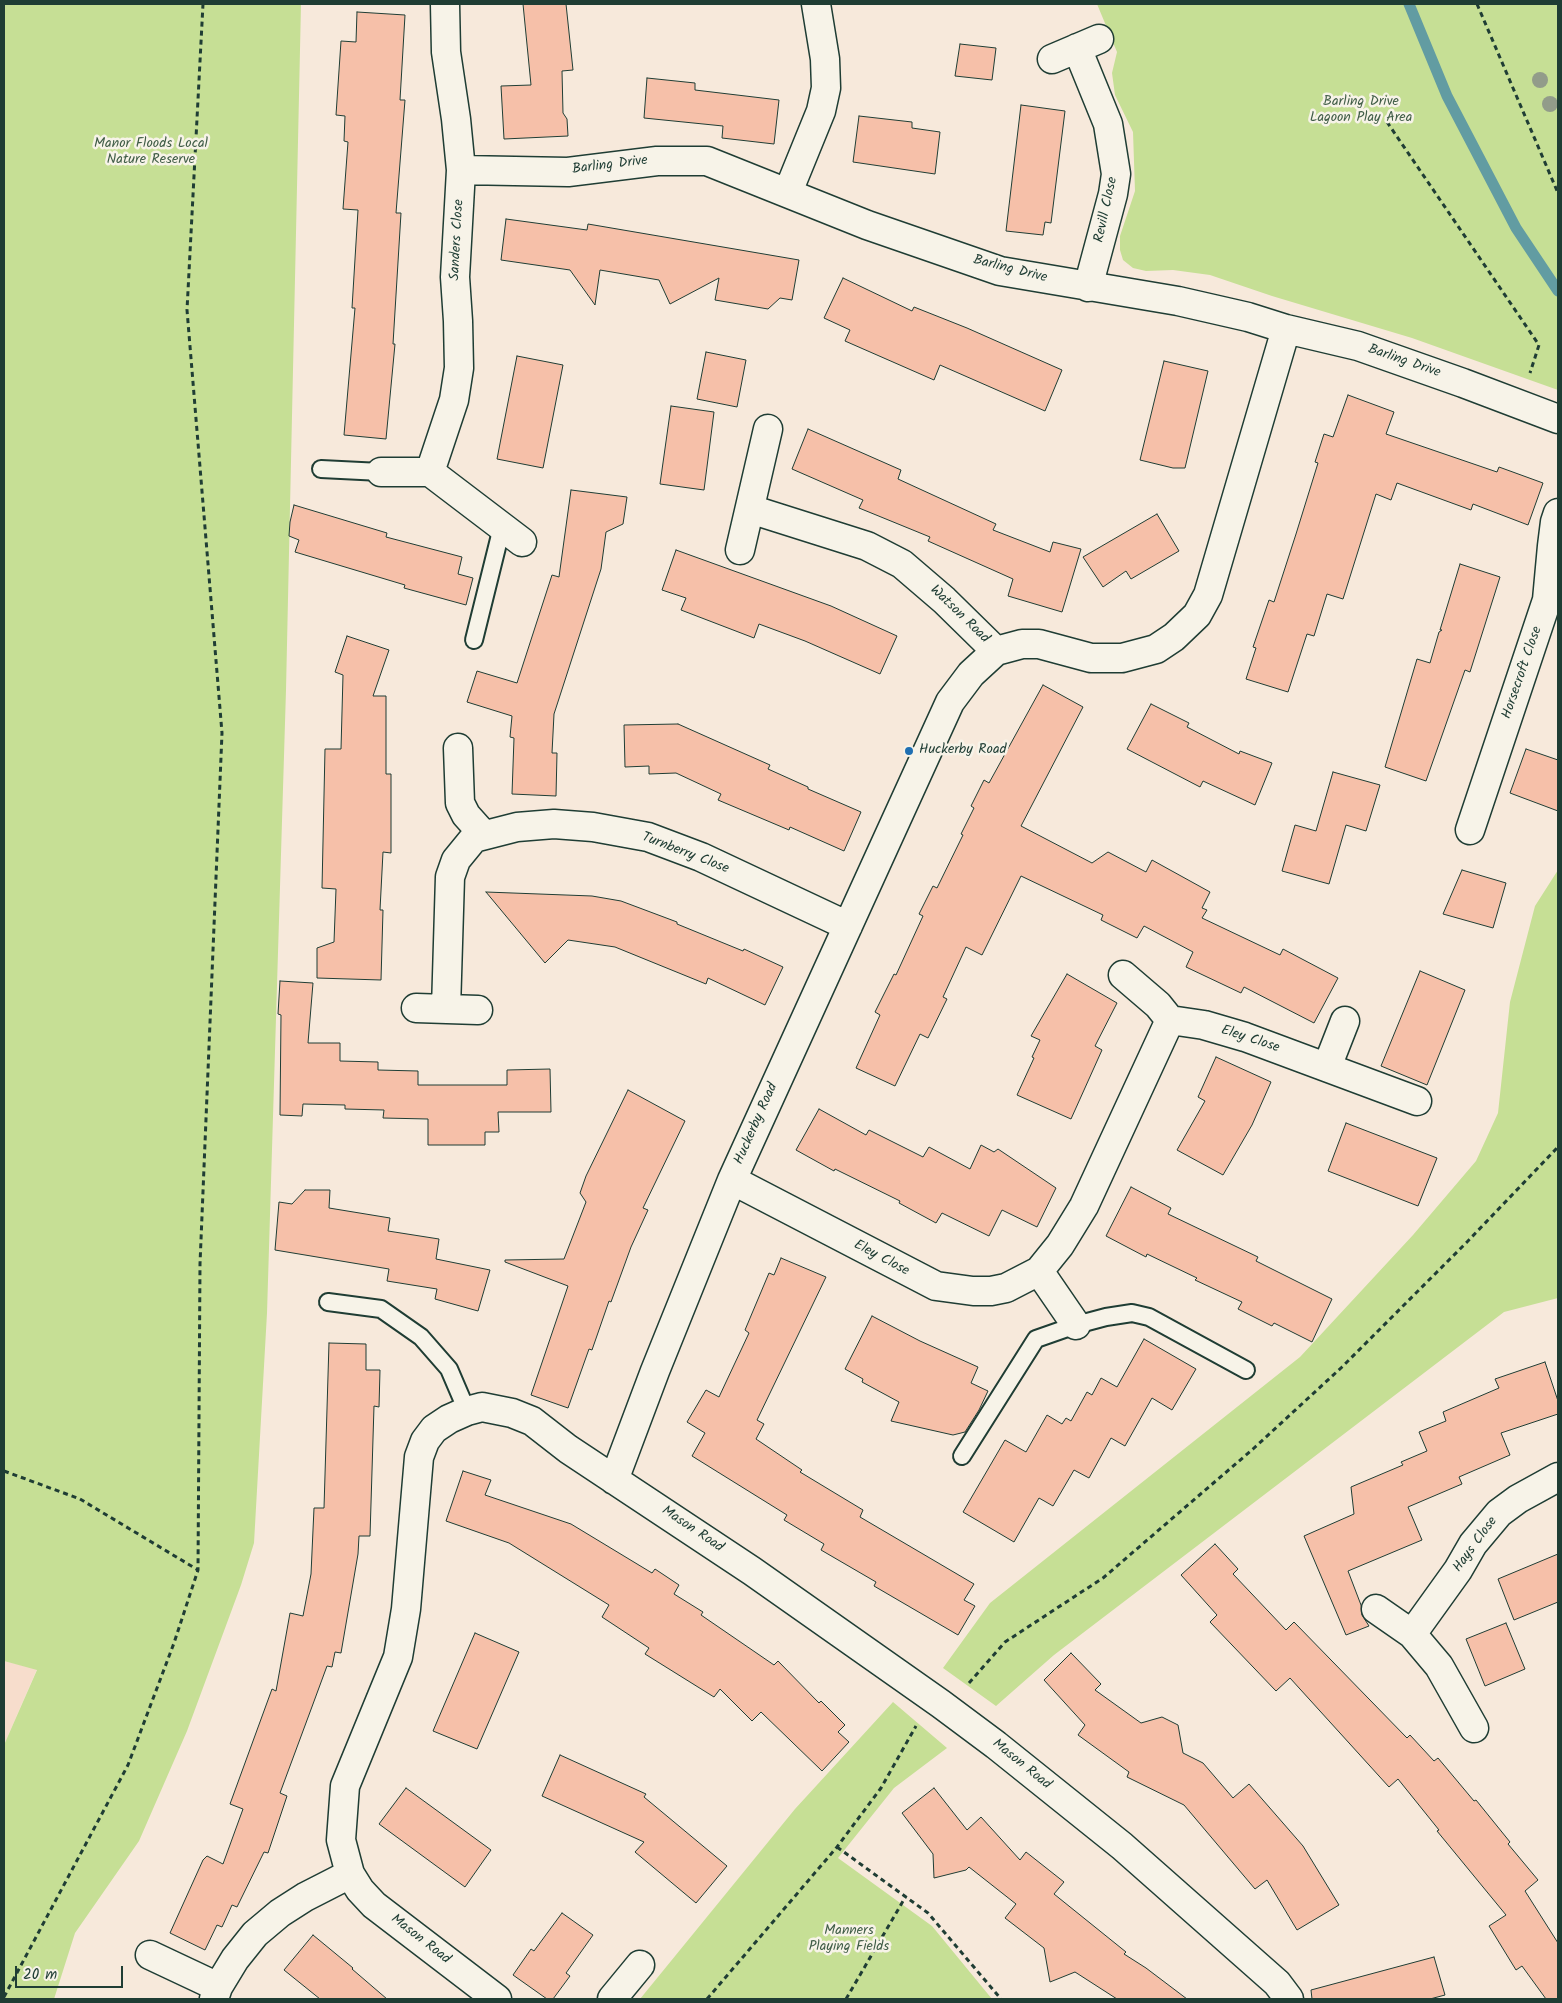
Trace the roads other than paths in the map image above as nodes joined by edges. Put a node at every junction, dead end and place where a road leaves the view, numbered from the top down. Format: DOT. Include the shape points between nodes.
graph roads {
  1 [pos="445,4"];
  2 [pos="816,4"];
  3 [pos="1052,59"];
  4 [pos="461,170"];
  5 [pos="788,192"];
  6 [pos="1088,287"];
  7 [pos="1286,329"];
  8 [pos="1558,419"];
  9 [pos="768,429"];
  10 [pos="321,469"];
  11 [pos="381,472"];
  12 [pos="430,472"];
  13 [pos="750,509"];
  14 [pos="1558,513"];
  15 [pos="512,534"];
  16 [pos="740,550"];
  17 [pos="474,640"];
  18 [pos="996,651"];
  19 [pos="458,748"];
  20 [pos="1470,830"];
  21 [pos="483,834"];
  22 [pos="848,926"];
  23 [pos="1123,975"];
  24 [pos="416,1008"];
  25 [pos="446,1009"];
  26 [pos="478,1010"];
  27 [pos="1170,1020"];
  28 [pos="1345,1021"];
  29 [pos="1327,1067"];
  30 [pos="1417,1102"];
  31 [pos="732,1180"];
  32 [pos="1039,1271"];
  33 [pos="328,1302"];
  34 [pos="1076,1325"];
  35 [pos="1246,1370"];
  36 [pos="467,1411"];
  37 [pos="962,1456"];
  38 [pos="1558,1478"];
  39 [pos="614,1480"];
  40 [pos="1376,1609"];
  41 [pos="1412,1634"];
  42 [pos="1474,1728"];
  43 [pos="350,1874"];
  44 [pos="150,1955"];
  45 [pos="640,1964"];
  46 [pos="216,1993"];
  47 [pos="497,1999"];
  48 [pos="612,1999"];
  49 [pos="1289,1999"];
  1 -- 4 [label="street, Sanders Close" via="446,52"];
  2 -- 5 [label="street" via="826,88 821,111"];
  3 -- 6 [label="street, Revill Close" via="1088,44 1108,124 1116,174"];
  4 -- 5 [label="street, Barling Drive" via="568,172 657,161 708,161"];
  4 -- 12 [label="street, Sanders Close" via="455,277 459,368 454,400"];
  5 -- 6 [label="street, Barling Drive" via="867,225 1000,271"];
  6 -- 7 [label="street, Barling Drive" via="1178,301"];
  7 -- 8 [label="street, Barling Drive" via="1358,346"];
  7 -- 18 [label="street, Watson Road" via="1208,595 1197,616 1156,649 1122,658 1091,658 1040,644 1022,644"];
  9 -- 13 [label="street"];
  10 -- 11 [label="lane"];
  11 -- 12 [label="street"];
  12 -- 15 [label="street"];
  13 -- 16 [label="street"];
  13 -- 18 [label="street, Watson Road" via="867,546 902,564"];
  14 -- 20 [label="street, Horsecroft Close" via="1548,600"];
  15 -- 17 [label="lane"];
  18 -- 22 [label="street, Huckerby Road" via="971,674 950,702"];
  19 -- 21 [label="street" via="460,803"];
  21 -- 22 [label="street, Turnberry Close" via="554,824 648,837 702,857"];
  21 -- 25 [label="street, Turnberry Close" via="474,838 456,860 450,876"];
  22 -- 31 [label="street, Huckerby Road"];
  23 -- 27 [label="street"];
  24 -- 25 [label="street"];
  25 -- 26 [label="street"];
  27 -- 29 [label="street, Eley Close" via="1204,1025 1245,1037"];
  27 -- 32 [label="street, Eley Close" via="1084,1206"];
  28 -- 29 [label="street"];
  29 -- 30 [label="street, Eley Close"];
  31 -- 32 [label="street, Eley Close" via="936,1286 991,1291 1006,1288"];
  31 -- 39 [label="street, Huckerby Road"];
  32 -- 34 [label="street"];
  33 -- 36 [label="lane" via="381,1309 421,1337 449,1369"];
  34 -- 35 [label="lane" via="1132,1313 1149,1317"];
  34 -- 37 [label="lane" via="1036,1339"];
  36 -- 39 [label="street, Mason Road" via="482,1407 495,1409 532,1421"];
  36 -- 43 [label="street, Mason Road" via="434,1429 419,1457 406,1609 398,1656 344,1786 341,1840"];
  38 -- 41 [label="street, Hays Close" via="1499,1513 1473,1544"];
  39 -- 49 [label="street, Mason Road" via="760,1577 996,1745 1122,1846 1277,1983"];
  40 -- 41 [label="street"];
  41 -- 42 [label="street" via="1439,1666"];
  43 -- 46 [label="street" via="305,1897 255,1934 235,1959"];
  43 -- 47 [label="street, Mason Road" via="374,1905"];
  44 -- 46 [label="street"];
  45 -- 48 [label="street"];
}
